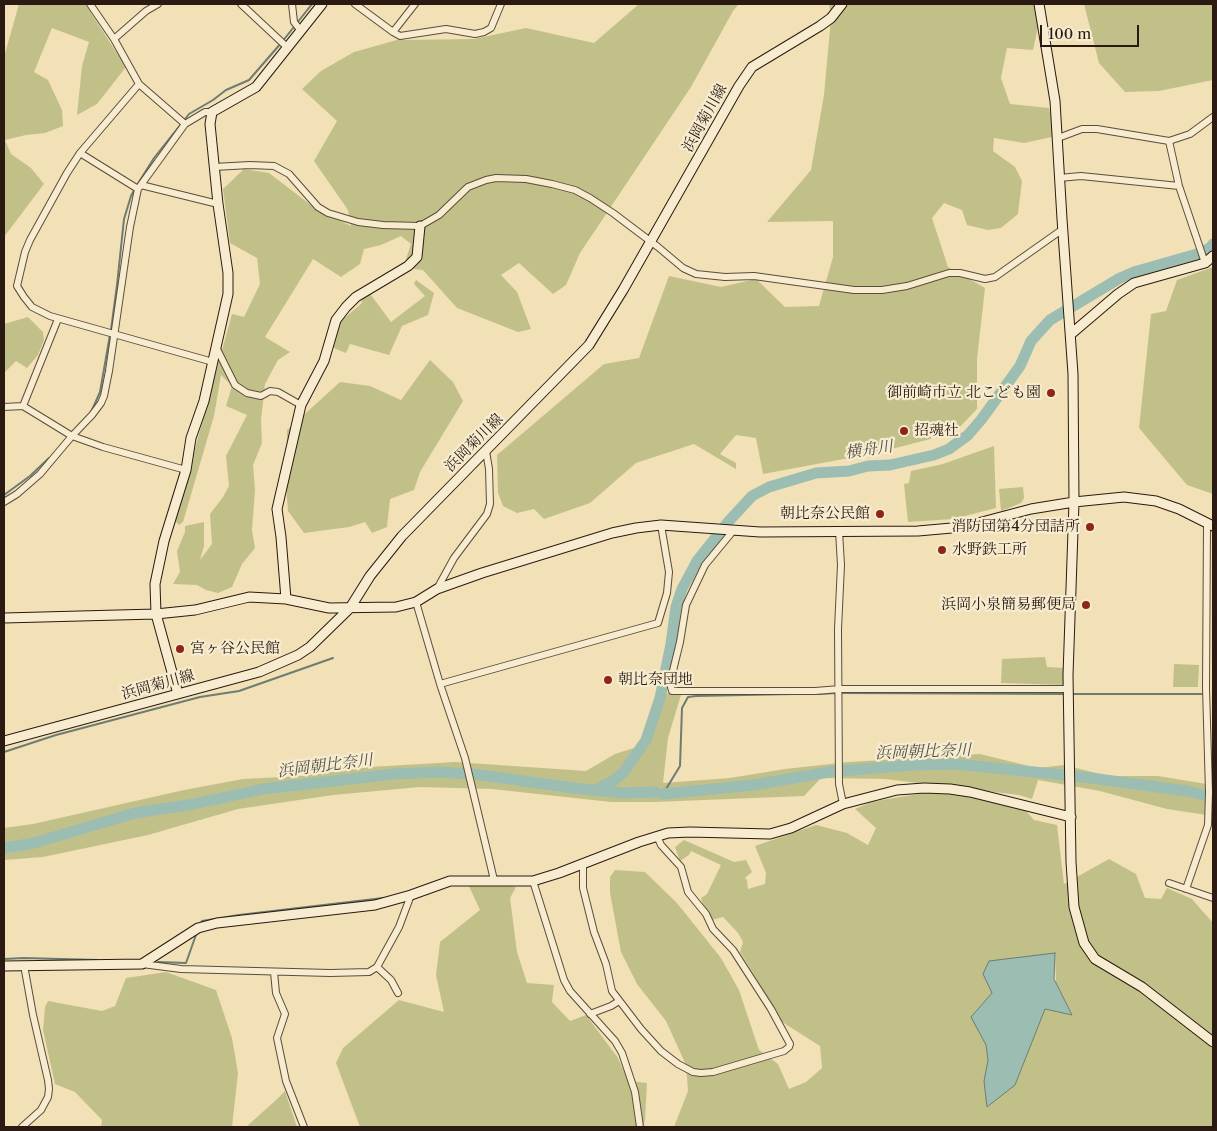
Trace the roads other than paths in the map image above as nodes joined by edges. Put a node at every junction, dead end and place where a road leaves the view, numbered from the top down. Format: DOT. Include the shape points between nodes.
graph roads {
  1 [pos="90,4"];
  2 [pos="158,4"];
  3 [pos="241,4"];
  4 [pos="292,4"];
  5 [pos="322,4"];
  6 [pos="355,4"];
  7 [pos="415,4"];
  8 [pos="501,4"];
  9 [pos="842,4"];
  10 [pos="1039,4"];
  11 [pos="298,27"];
  12 [pos="393,32"];
  13 [pos="114,39"];
  14 [pos="287,47"];
  15 [pos="139,84"];
  16 [pos="212,112"];
  17 [pos="1213,117"];
  18 [pos="183,122"];
  19 [pos="1058,138"];
  20 [pos="1169,141"];
  21 [pos="80,154"];
  22 [pos="214,167"];
  23 [pos="1059,178"];
  24 [pos="1179,186"];
  25 [pos="137,188"];
  26 [pos="218,204"];
  27 [pos="420,226"];
  28 [pos="1062,229"];
  29 [pos="650,242"];
  30 [pos="1213,256"];
  31 [pos="1205,263"];
  32 [pos="58,319"];
  33 [pos="114,334"];
  34 [pos="1071,334"];
  35 [pos="217,349"];
  36 [pos="213,362"];
  37 [pos="301,405"];
  38 [pos="23,406"];
  39 [pos="4,407"];
  40 [pos="72,436"];
  41 [pos="486,451"];
  42 [pos="186,470"];
  43 [pos="4,502"];
  44 [pos="1074,502"];
  45 [pos="661,525"];
  46 [pos="1210,525"];
  47 [pos="733,531"];
  48 [pos="839,531"];
  49 [pos="436,589"];
  50 [pos="286,599"];
  51 [pos="416,602"];
  52 [pos="350,608"];
  53 [pos="156,614"];
  54 [pos="4,618"];
  55 [pos="440,684"];
  56 [pos="1206,688"];
  57 [pos="1213,688"];
  58 [pos="840,692"];
  59 [pos="1069,693"];
  60 [pos="178,694"];
  61 [pos="4,741"];
  62 [pos="844,804"];
  63 [pos="1071,818"];
  64 [pos="657,836"];
  65 [pos="583,864"];
  66 [pos="494,880"];
  67 [pos="533,881"];
  68 [pos="1168,883"];
  69 [pos="1186,889"];
  70 [pos="411,895"];
  71 [pos="1213,898"];
  72 [pos="142,964"];
  73 [pos="24,965"];
  74 [pos="4,966"];
  75 [pos="377,967"];
  76 [pos="274,972"];
  77 [pos="398,993"];
  78 [pos="619,1001"];
  79 [pos="590,1014"];
  80 [pos="1213,1042"];
  81 [pos="22,1127"];
  82 [pos="304,1127"];
  83 [pos="640,1127"];
  1 -- 13 [label="street"];
  2 -- 13 [label="street" via="146,10"];
  3 -- 14 [label="street"];
  4 -- 11 [label="street"];
  5 -- 11 [label="street"];
  6 -- 12 [label="street"];
  7 -- 12 [label="street"];
  8 -- 12 [label="street" via="491,28 484,32 475,34 446,29 400,36"];
  9 -- 29 [label="street, 浜岡菊川線" via="820,26 752,67"];
  10 -- 19 [label="street"];
  11 -- 14 [label="street"];
  13 -- 15 [label="street"];
  14 -- 16 [label="street" via="256,87"];
  15 -- 18 [label="street"];
  15 -- 21 [label="street"];
  16 -- 18 [label="street"];
  16 -- 22 [label="street"];
  17 -- 20 [label="street" via="1190,134"];
  18 -- 25 [label="street"];
  19 -- 20 [label="street" via="1082,129 1097,129"];
  19 -- 23 [label="street"];
  20 -- 24 [label="street"];
  21 -- 25 [label="street"];
  21 -- 32 [label="street" via="30,240 17,286 32,307"];
  22 -- 26 [label="street"];
  22 -- 27 [label="street" via="274,166 289,174 318,207 328,213 358,222"];
  23 -- 24 [label="street" via="1081,176"];
  23 -- 28 [label="street"];
  24 -- 31 [label="street"];
  25 -- 26 [label="street"];
  25 -- 33 [label="street"];
  26 -- 35 [label="street" via="228,294"];
  27 -- 29 [label="street" via="439,215 468,187 496,178 526,179 575,190 613,213"];
  27 -- 37 [label="street" via="417,256 408,266 356,297 336,320 324,361"];
  28 -- 29 [label="street" via="995,277 985,279 949,273 882,290 854,290 754,276 696,274"];
  28 -- 34 [label="street"];
  29 -- 41 [label="street, 浜岡菊川線" via="589,345"];
  30 -- 31 [label="street"];
  31 -- 34 [label="street" via="1134,283"];
  32 -- 33 [label="street"];
  32 -- 38 [label="street"];
  33 -- 36 [label="street"];
  33 -- 40 [label="street" via="104,396"];
  34 -- 44 [label="street"];
  35 -- 36 [label="street"];
  35 -- 37 [label="street" via="235,385 247,393 261,396 270,391 278,392"];
  36 -- 42 [label="street"];
  37 -- 50 [label="street" via="277,509"];
  38 -- 39 [label="street"];
  38 -- 40 [label="street"];
  40 -- 42 [label="street"];
  40 -- 43 [label="street" via="40,474"];
  41 -- 49 [label="street" via="490,504 487,514 454,558"];
  41 -- 52 [label="street, 浜岡菊川線" via="402,536 370,576"];
  42 -- 53 [label="street" via="158,566"];
  44 -- 46 [label="street" via="1124,498 1156,501"];
  44 -- 48 [label="street" via="1031,509 963,527 918,531"];
  44 -- 59 [label="street"];
  45 -- 47 [label="street"];
  45 -- 49 [label="street" via="612,533"];
  45 -- 55 [label="street" via="669,572 658,623"];
  46 -- 56 [label="street"];
  47 -- 48 [label="street"];
  47 -- 58 [label="street" via="705,565 686,605 670,683 672,691"];
  48 -- 58 [label="street"];
  49 -- 51 [label="street"];
  50 -- 52 [label="street" via="329,608"];
  50 -- 53 [label="street" via="249,597 195,610"];
  51 -- 52 [label="street" via="396,607"];
  51 -- 55 [label="street"];
  52 -- 60 [label="street, 浜岡菊川線" via="298,655 259,672"];
  53 -- 54 [label="street"];
  53 -- 60 [label="street"];
  55 -- 66 [label="street" via="465,758"];
  56 -- 57 [label="street"];
  56 -- 69 [label="street" via="1208,825"];
  58 -- 59 [label="street"];
  58 -- 62 [label="street" via="839,784"];
  59 -- 63 [label="street"];
  60 -- 61 [label="street, 浜岡菊川線"];
  62 -- 63 [label="street" via="897,790 950,789"];
  62 -- 64 [label="street" via="770,834 690,832"];
  63 -- 80 [label="street" via="1074,907 1089,952 1095,959 1142,987"];
  64 -- 65 [label="street"];
  64 -- 78 [label="street" via="681,867 688,892 706,914 713,929 733,950 790,1044 784,1051 713,1072 693,1072 661,1051"];
  65 -- 67 [label="street"];
  65 -- 78 [label="street" via="583,888 594,932 612,990"];
  66 -- 67 [label="street"];
  66 -- 70 [label="street" via="450,881"];
  67 -- 79 [label="street" via="564,980 570,992"];
  68 -- 69 [label="street"];
  69 -- 71 [label="street"];
  70 -- 72 [label="street" via="375,905 205,926"];
  70 -- 75 [label="street" via="399,927"];
  72 -- 73 [label="street"];
  72 -- 76 [label="street" via="181,969"];
  73 -- 74 [label="street"];
  73 -- 81 [label="street" via="49,1089 41,1110"];
  75 -- 76 [label="street" via="369,972"];
  75 -- 77 [label="street" via="391,980"];
  76 -- 82 [label="street" via="276,993 285,1014 277,1038 286,1081"];
  78 -- 79 [label="street"];
  79 -- 83 [label="street" via="622,1053 635,1092"];
}
